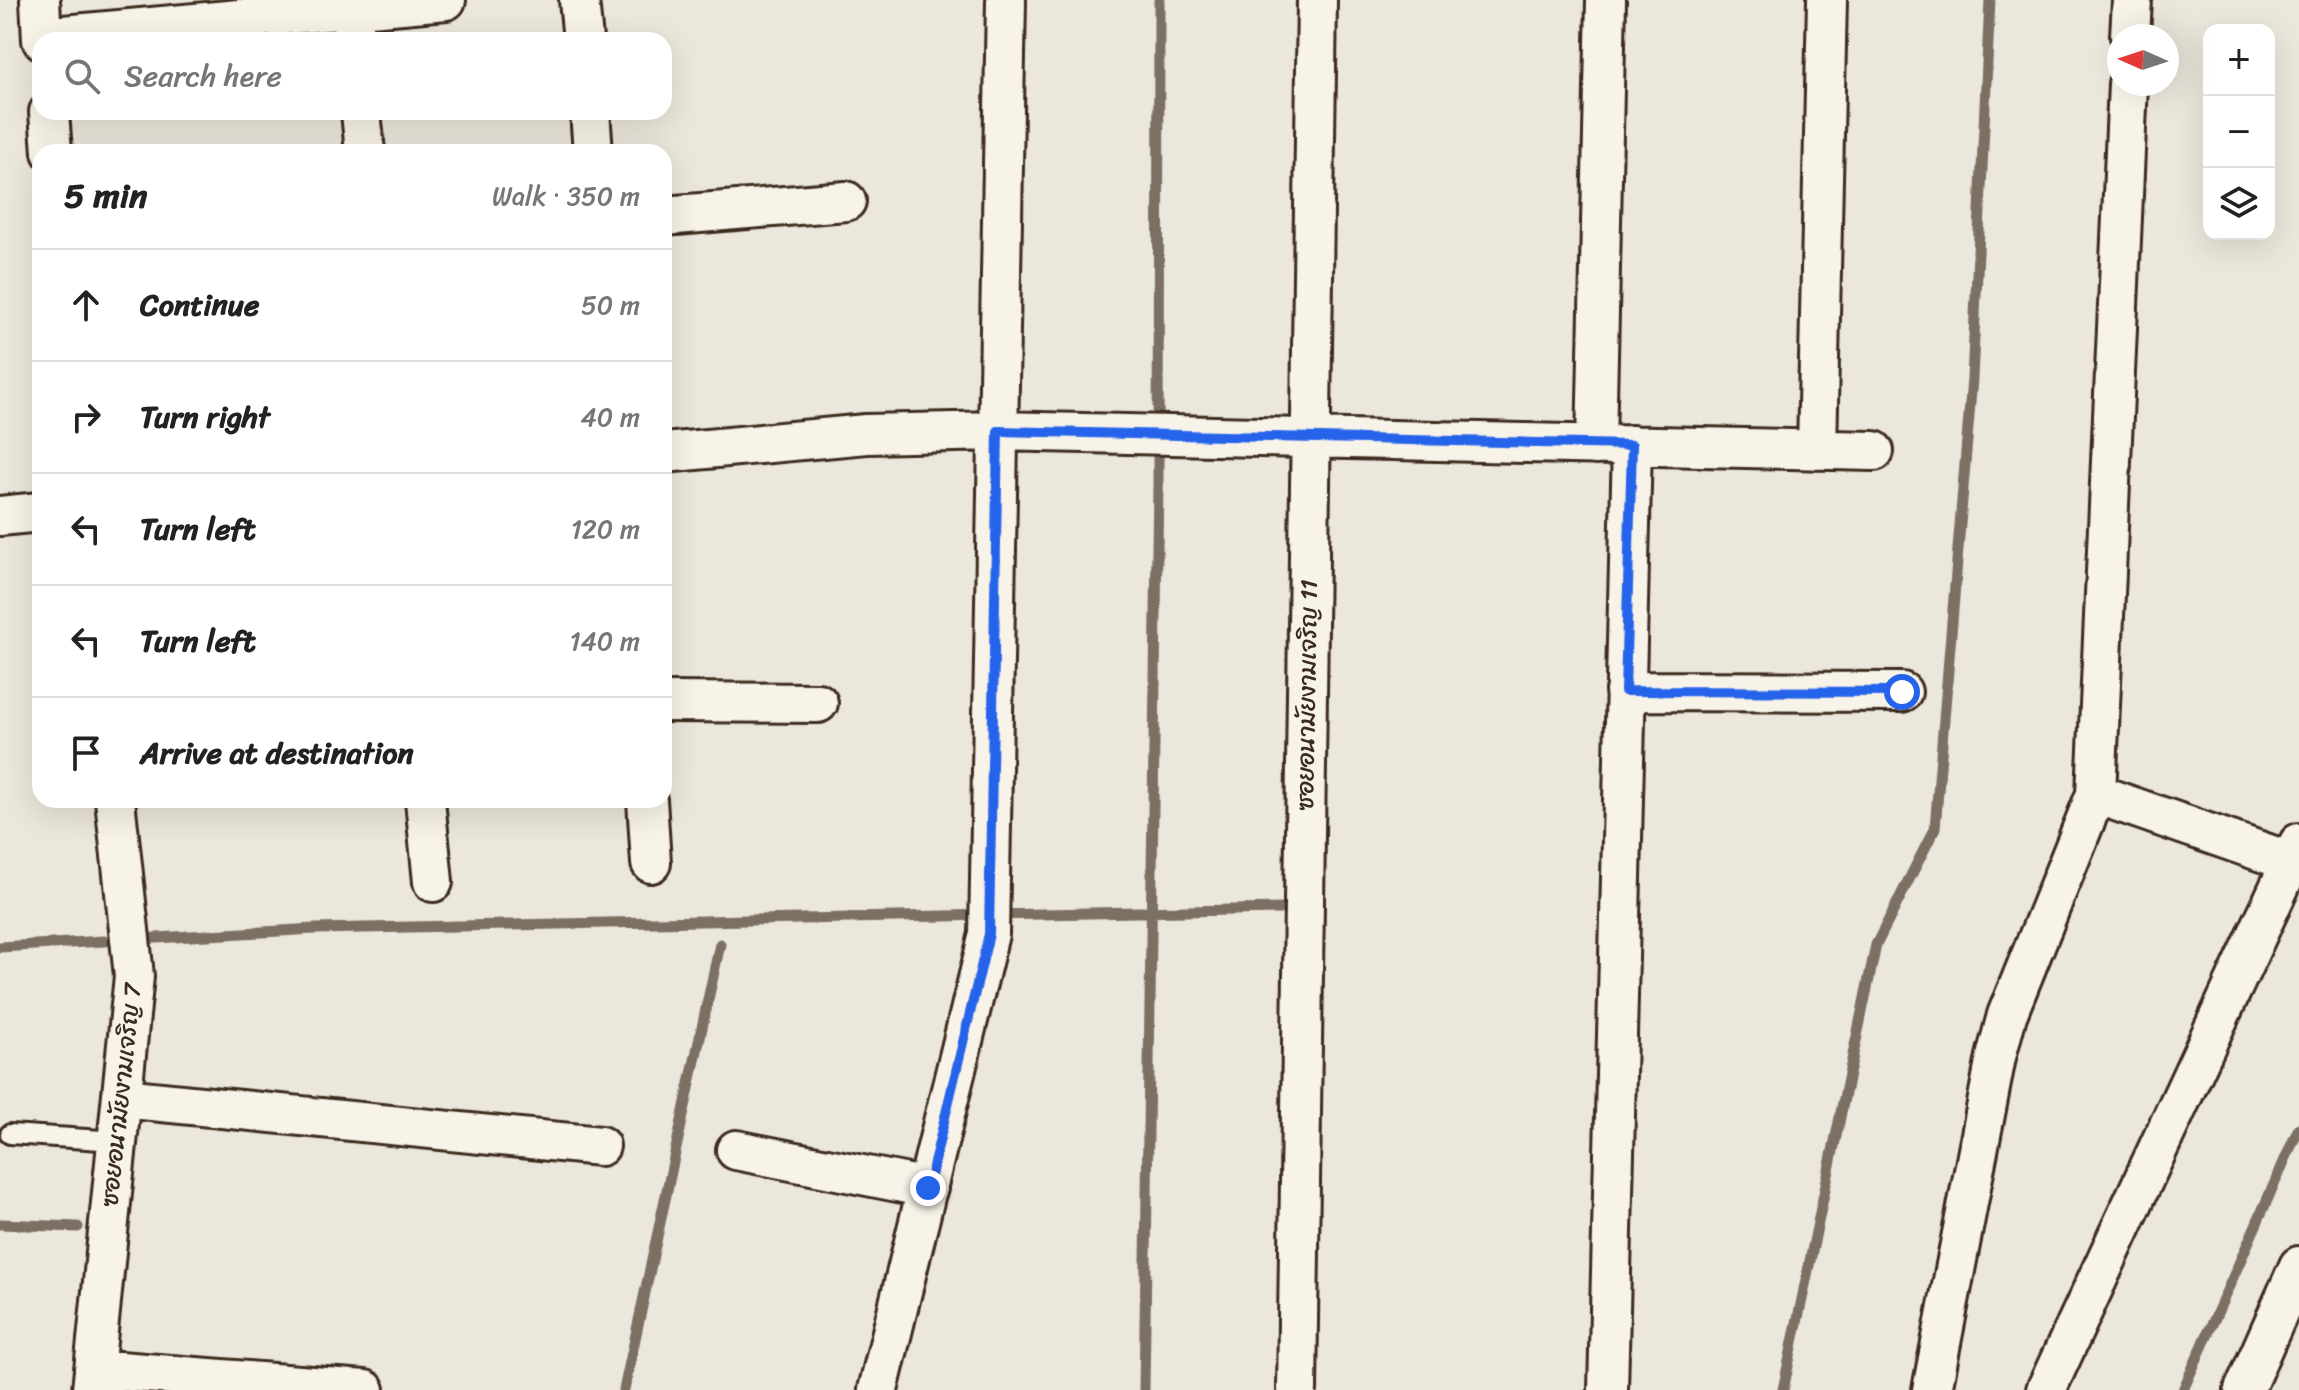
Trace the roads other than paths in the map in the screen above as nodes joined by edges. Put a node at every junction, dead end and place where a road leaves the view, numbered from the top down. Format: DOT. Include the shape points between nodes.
graph roads {
  1 [pos="446,0"];
  2 [pos="579,0"];
  3 [pos="1006,0"];
  4 [pos="1317,0"];
  5 [pos="1606,0"];
  6 [pos="1827,0"];
  7 [pos="2132,0"];
  8 [pos="352,16"];
  9 [pos="2131,24"];
  10 [pos="42,26"];
  11 [pos="582,32"];
  12 [pos="2127,96"];
  13 [pos="50,120"];
  14 [pos="362,120"];
  15 [pos="591,120"];
  16 [pos="51,144"];
  17 [pos="364,144"];
  18 [pos="592,144"];
  19 [pos="846,201"];
  20 [pos="672,215"];
  21 [pos="998,431"];
  22 [pos="1311,438"];
  23 [pos="1614,445"];
  24 [pos="1817,450"];
  25 [pos="1874,451"];
  26 [pos="672,452"];
  27 [pos="32,513"];
  28 [pos="0,516"];
  29 [pos="1625,691"];
  30 [pos="1902,692"];
  31 [pos="672,702"];
  32 [pos="818,703"];
  33 [pos="2096,794"];
  34 [pos="116,808"];
  35 [pos="426,808"];
  36 [pos="648,808"];
  37 [pos="2296,857"];
  38 [pos="651,863"];
  39 [pos="433,882"];
  40 [pos="122,1098"];
  41 [pos="10,1134"];
  42 [pos="117,1141"];
  43 [pos="600,1146"];
  44 [pos="736,1150"];
  45 [pos="928,1188"];
  46 [pos="2299,1266"];
  47 [pos="93,1379"];
  48 [pos="365,1390"];
  49 [pos="878,1390"];
  50 [pos="1297,1390"];
  51 [pos="1608,1390"];
  52 [pos="1932,1390"];
  53 [pos="2046,1390"];
  54 [pos="2244,1390"];
  1 -- 8 [label="street"];
  2 -- 11 [label="street"];
  3 -- 21 [label="street"];
  4 -- 22 [label="street, ซอยอนามัยงามเจริญ 11"];
  5 -- 23 [label="street"];
  6 -- 24 [label="street"];
  7 -- 9 [label="street"];
  8 -- 10 [label="street"];
  12 -- 33 [label="street"];
  13 -- 16 [label="street"];
  14 -- 17 [label="street"];
  15 -- 18 [label="street"];
  19 -- 20 [label="street"];
  21 -- 22 [label="street"];
  21 -- 26 [label="street" via="866,434"];
  21 -- 45 [label="street" via="989,934"];
  22 -- 23 [label="street"];
  22 -- 50 [label="street, ซอยอนามัยงามเจริญ 11"];
  23 -- 24 [label="street"];
  23 -- 29 [label="street"];
  24 -- 25 [label="street"];
  27 -- 28 [label="street"];
  29 -- 30 [label="street"];
  29 -- 51 [label="street"];
  31 -- 32 [label="street"];
  33 -- 37 [label="street"];
  33 -- 52 [label="street" via="2007,1015"];
  34 -- 40 [label="street, ซอยอนามัยงามเจริญ 7" via="134,976"];
  35 -- 39 [label="street"];
  36 -- 38 [label="street"];
  37 -- 53 [label="street"];
  40 -- 42 [label="street, ซอยอนามัยงามเจริญ 7"];
  40 -- 43 [label="street"];
  41 -- 42 [label="lane"];
  42 -- 47 [label="street, ซอยอนามัยงามเจริญ 7"];
  44 -- 45 [label="street"];
  45 -- 49 [label="street"];
  46 -- 54 [label="street"];
  47 -- 48 [label="street"];
}
